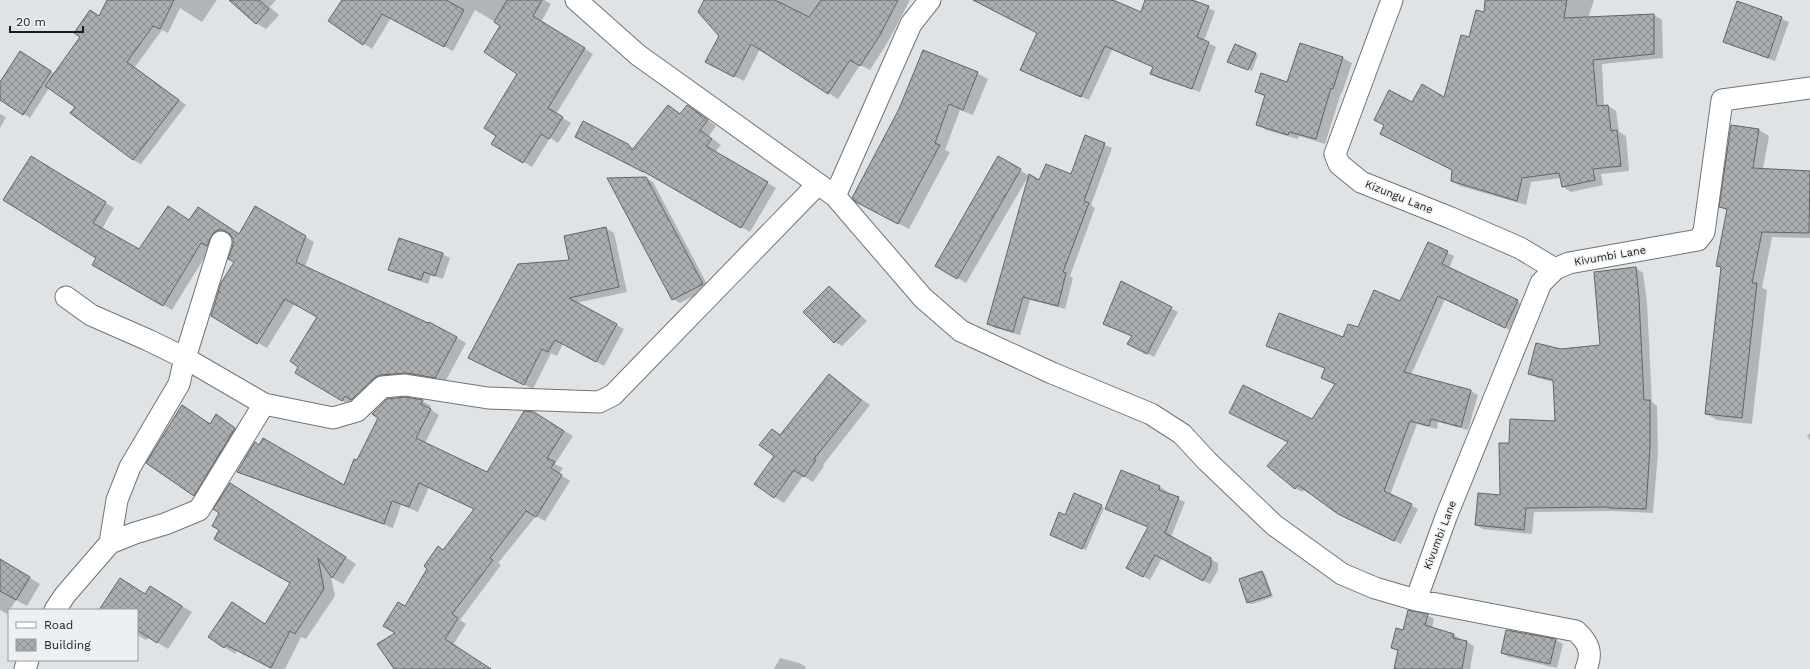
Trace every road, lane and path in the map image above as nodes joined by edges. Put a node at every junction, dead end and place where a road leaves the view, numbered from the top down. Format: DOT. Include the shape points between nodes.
graph roads {
  1 [pos="576,0"];
  2 [pos="930,0"];
  3 [pos="1392,0"];
  4 [pos="1810,88"];
  5 [pos="818,184"];
  6 [pos="835,196"];
  7 [pos="221,242"];
  8 [pos="1555,269"];
  9 [pos="66,297"];
  10 [pos="185,358"];
  11 [pos="264,404"];
  12 [pos="110,543"];
  13 [pos="1416,600"];
  14 [pos="55,609"];
  15 [pos="1586,669"];
  1 -- 5 [label="street" via="638,55"];
  2 -- 6 [label="street" via="911,24"];
  3 -- 8 [label="street, Kizungu Lane" via="1335,154 1339,164 1361,182 1520,248"];
  4 -- 8 [label="street, Kivumbi Lane" via="1722,100 1704,232 1698,240 1569,263"];
  5 -- 6 [label="street"];
  5 -- 11 [label="street" via="613,395 599,402 488,398 405,384 382,387 357,411 333,418"];
  6 -- 13 [label="street" via="923,298 961,330 1052,373 1151,414 1182,434 1274,525 1314,555 1342,574"];
  7 -- 10 [label="street"];
  8 -- 13 [label="street, Kivumbi Lane" via="1541,283 1446,517"];
  9 -- 10 [label="street" via="91,315"];
  10 -- 11 [label="street"];
  10 -- 12 [label="street" via="179,384 130,467 117,500"];
  11 -- 12 [label="street" via="199,510"];
  12 -- 14 [label="street"];
  13 -- 15 [label="street" via="1576,631 1587,641 1590,660"];
}
